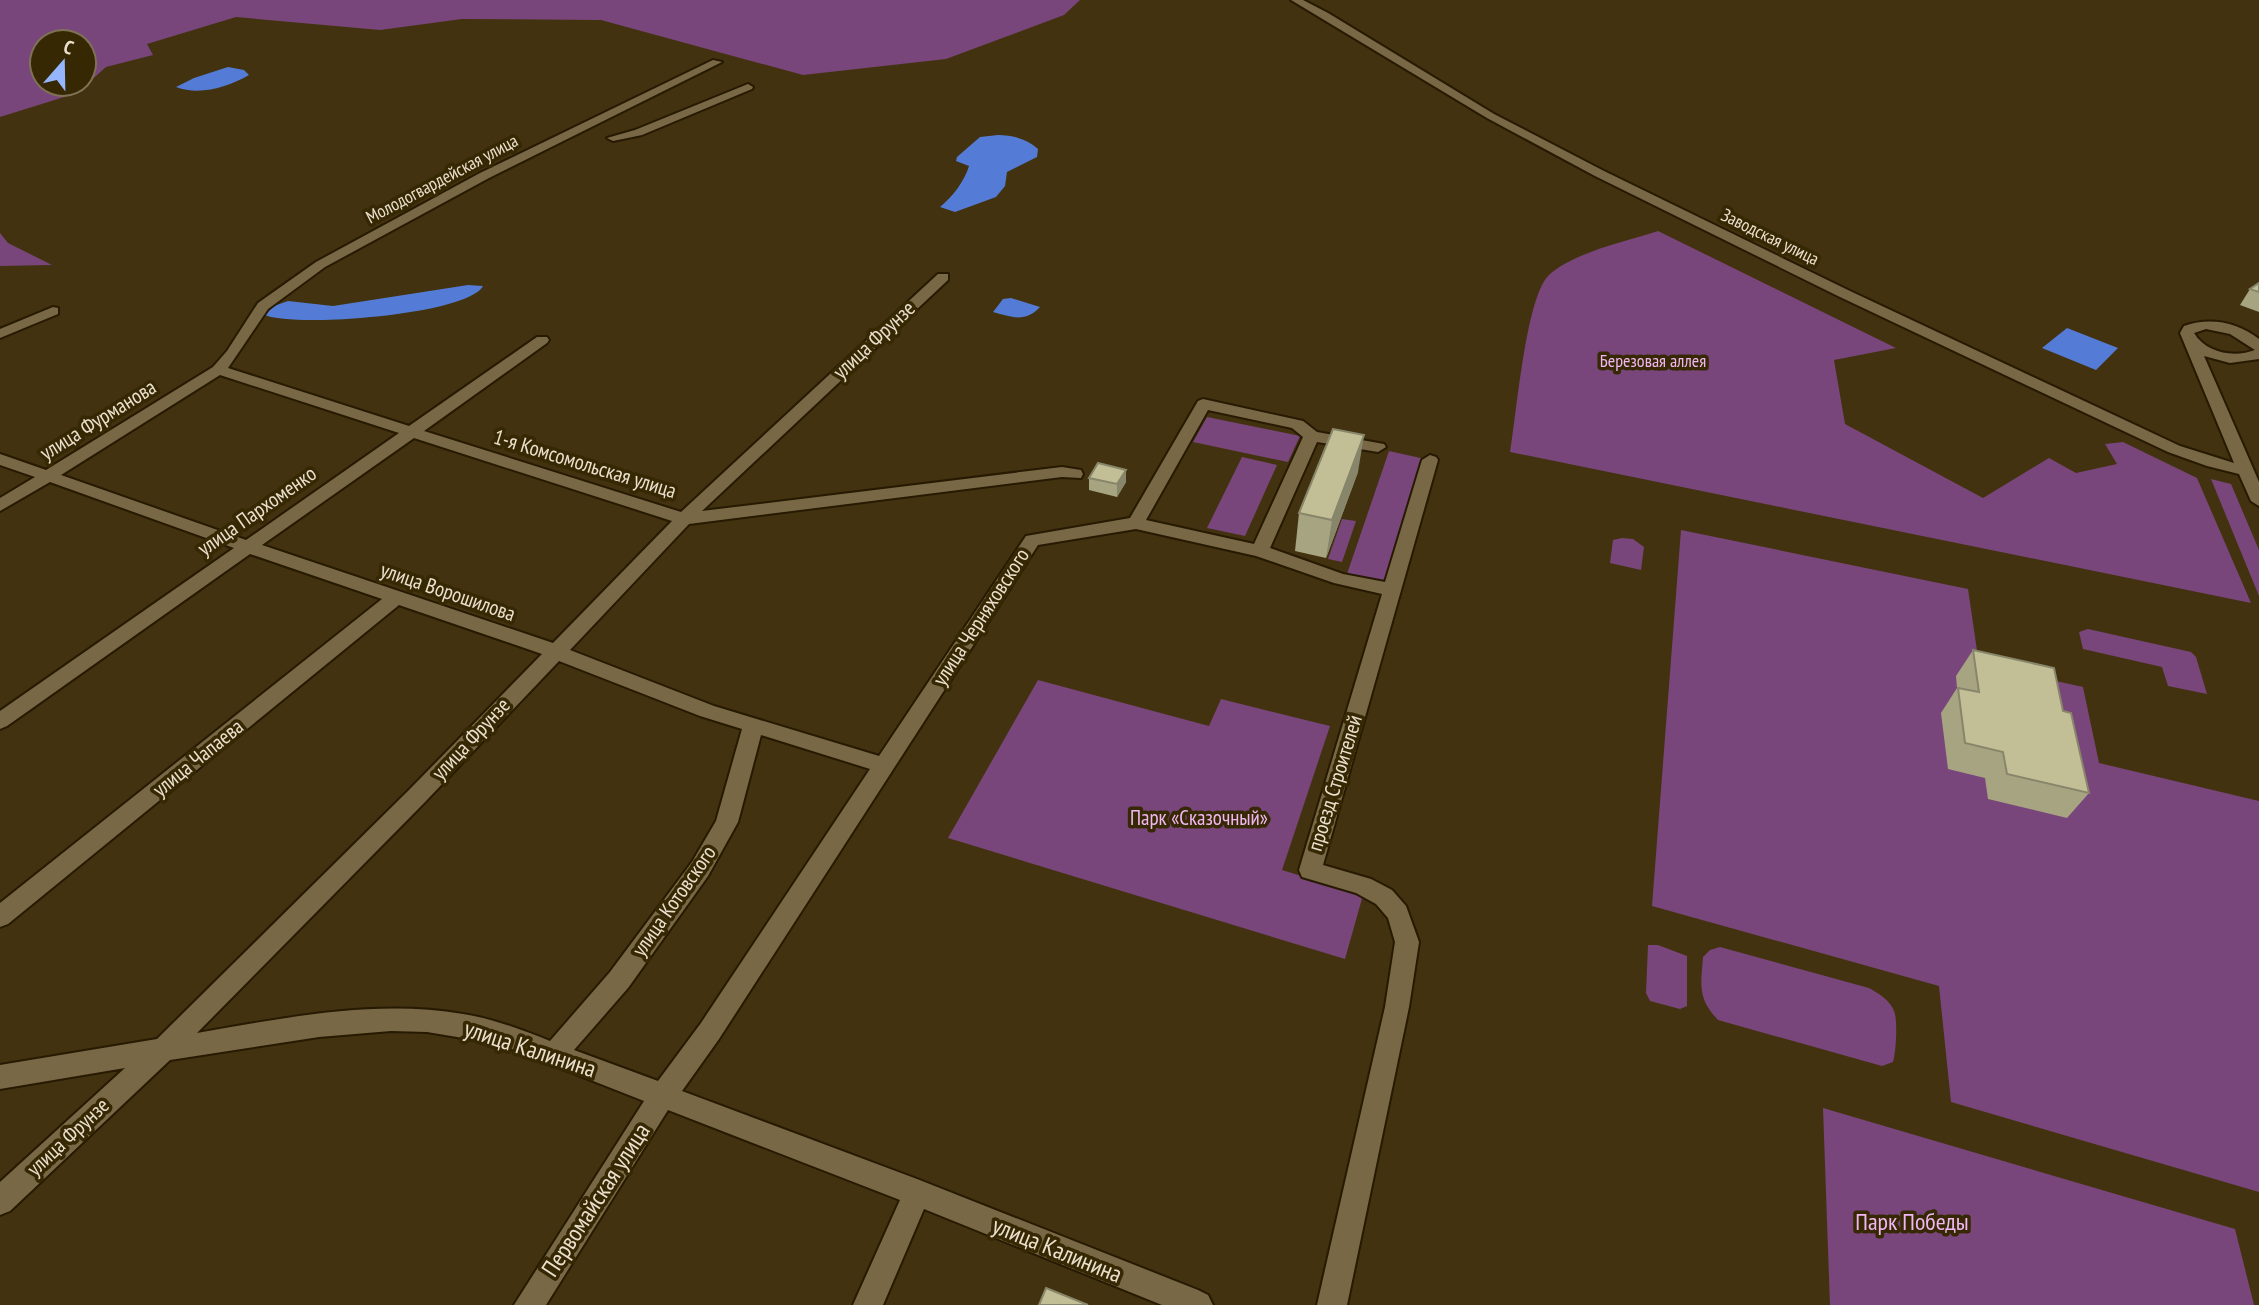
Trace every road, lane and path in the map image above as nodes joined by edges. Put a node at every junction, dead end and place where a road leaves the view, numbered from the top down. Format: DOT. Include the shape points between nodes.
graph roads {
  1 [pos="1296,0"];
  2 [pos="717,62"];
  3 [pos="748,87"];
  4 [pos="613,138"];
  5 [pos="943,277"];
  6 [pos="53,311"];
  7 [pos="0,334"];
  8 [pos="2188,337"];
  9 [pos="542,340"];
  10 [pos="2256,340"];
  11 [pos="2259,354"];
  12 [pos="2229,358"];
  13 [pos="2259,364"];
  14 [pos="2201,368"];
  15 [pos="218,370"];
  16 [pos="409,432"];
  17 [pos="1312,436"];
  18 [pos="1378,447"];
  19 [pos="0,459"];
  20 [pos="1430,460"];
  21 [pos="2245,470"];
  22 [pos="1075,474"];
  23 [pos="47,476"];
  24 [pos="2259,502"];
  25 [pos="0,506"];
  26 [pos="684,519"];
  27 [pos="1136,523"];
  28 [pos="246,547"];
  29 [pos="1260,551"];
  30 [pos="1392,590"];
  31 [pos="396,598"];
  32 [pos="554,651"];
  33 [pos="0,721"];
  34 [pos="753,726"];
  35 [pos="882,765"];
  36 [pos="0,917"];
  37 [pos="163,1050"];
  38 [pos="555,1054"];
  39 [pos="0,1077"];
  40 [pos="663,1096"];
  41 [pos="917,1193"];
  42 [pos="0,1201"];
  43 [pos="529,1305"];
  44 [pos="868,1305"];
  45 [pos="1198,1305"];
  46 [pos="1332,1305"];
  1 -- 21 [label="street, Заводская улица" via="1519,132 1712,228 2174,449"];
  2 -- 15 [label="street, Молодогвардейская улица" via="522,155 309,273 269,299"];
  3 -- 4 [label="street" via="638,133"];
  5 -- 26 [label="street, улица Фрунзе"];
  6 -- 7 [label="street"];
  8 -- 10 [label="street" via="2189,329 2200,325 2229,329"];
  8 -- 12 [label="street" via="2202,349"];
  8 -- 14 [label="street"];
  9 -- 16 [label="street, улица Пархоменко"];
  11 -- 12 [label="street"];
  12 -- 13 [label="street"];
  12 -- 14 [label="street" via="2205,360"];
  14 -- 21 [label="street"];
  15 -- 16 [label="street, 1-я Комсомольская улица"];
  15 -- 23 [label="street, улица Фурманова"];
  16 -- 26 [label="street, 1-я Комсомольская улица"];
  16 -- 28 [label="street, улица Пархоменко"];
  17 -- 18 [label="street"];
  17 -- 27 [label="street" via="1297,424 1203,404"];
  17 -- 29 [label="street"];
  19 -- 23 [label="street, улица Ворошилова"];
  20 -- 30 [label="street"];
  21 -- 24 [label="street"];
  22 -- 26 [label="street, 1-я Комсомольская улица" via="1049,473"];
  23 -- 25 [label="street, улица Фурманова"];
  23 -- 28 [label="street, улица Ворошилова"];
  26 -- 32 [label="street, улица Фрунзе"];
  27 -- 29 [label="street"];
  27 -- 35 [label="street, улица Черняховского" via="1032,540"];
  28 -- 31 [label="street, улица Ворошилова"];
  28 -- 33 [label="street, улица Пархоменко"];
  29 -- 30 [label="street" via="1340,579"];
  30 -- 46 [label="street, проезд Строителей" via="1310,870 1363,886 1384,898 1398,913 1407,942"];
  31 -- 32 [label="street, улица Ворошилова"];
  31 -- 36 [label="street, улица Чапаева"];
  32 -- 34 [label="street, улица Ворошилова"];
  32 -- 37 [label="street, улица Фрунзе" via="417,796"];
  34 -- 35 [label="street, улица Ворошилова"];
  34 -- 38 [label="street, улица Котовского" via="727,822 701,869 619,980"];
  35 -- 40 [label="street, улица Черняховского"];
  37 -- 38 [label="street, улица Калинина" via="298,1027 399,1019 472,1026"];
  37 -- 39 [label="street, улица Калинина"];
  37 -- 42 [label="street, улица Фрунзе"];
  38 -- 40 [label="street, улица Калинина"];
  40 -- 41 [label="street, улица Калинина"];
  40 -- 43 [label="street, Первомайская улица"];
  41 -- 44 [label="street"];
  41 -- 45 [label="street, улица Калинина"];
}
